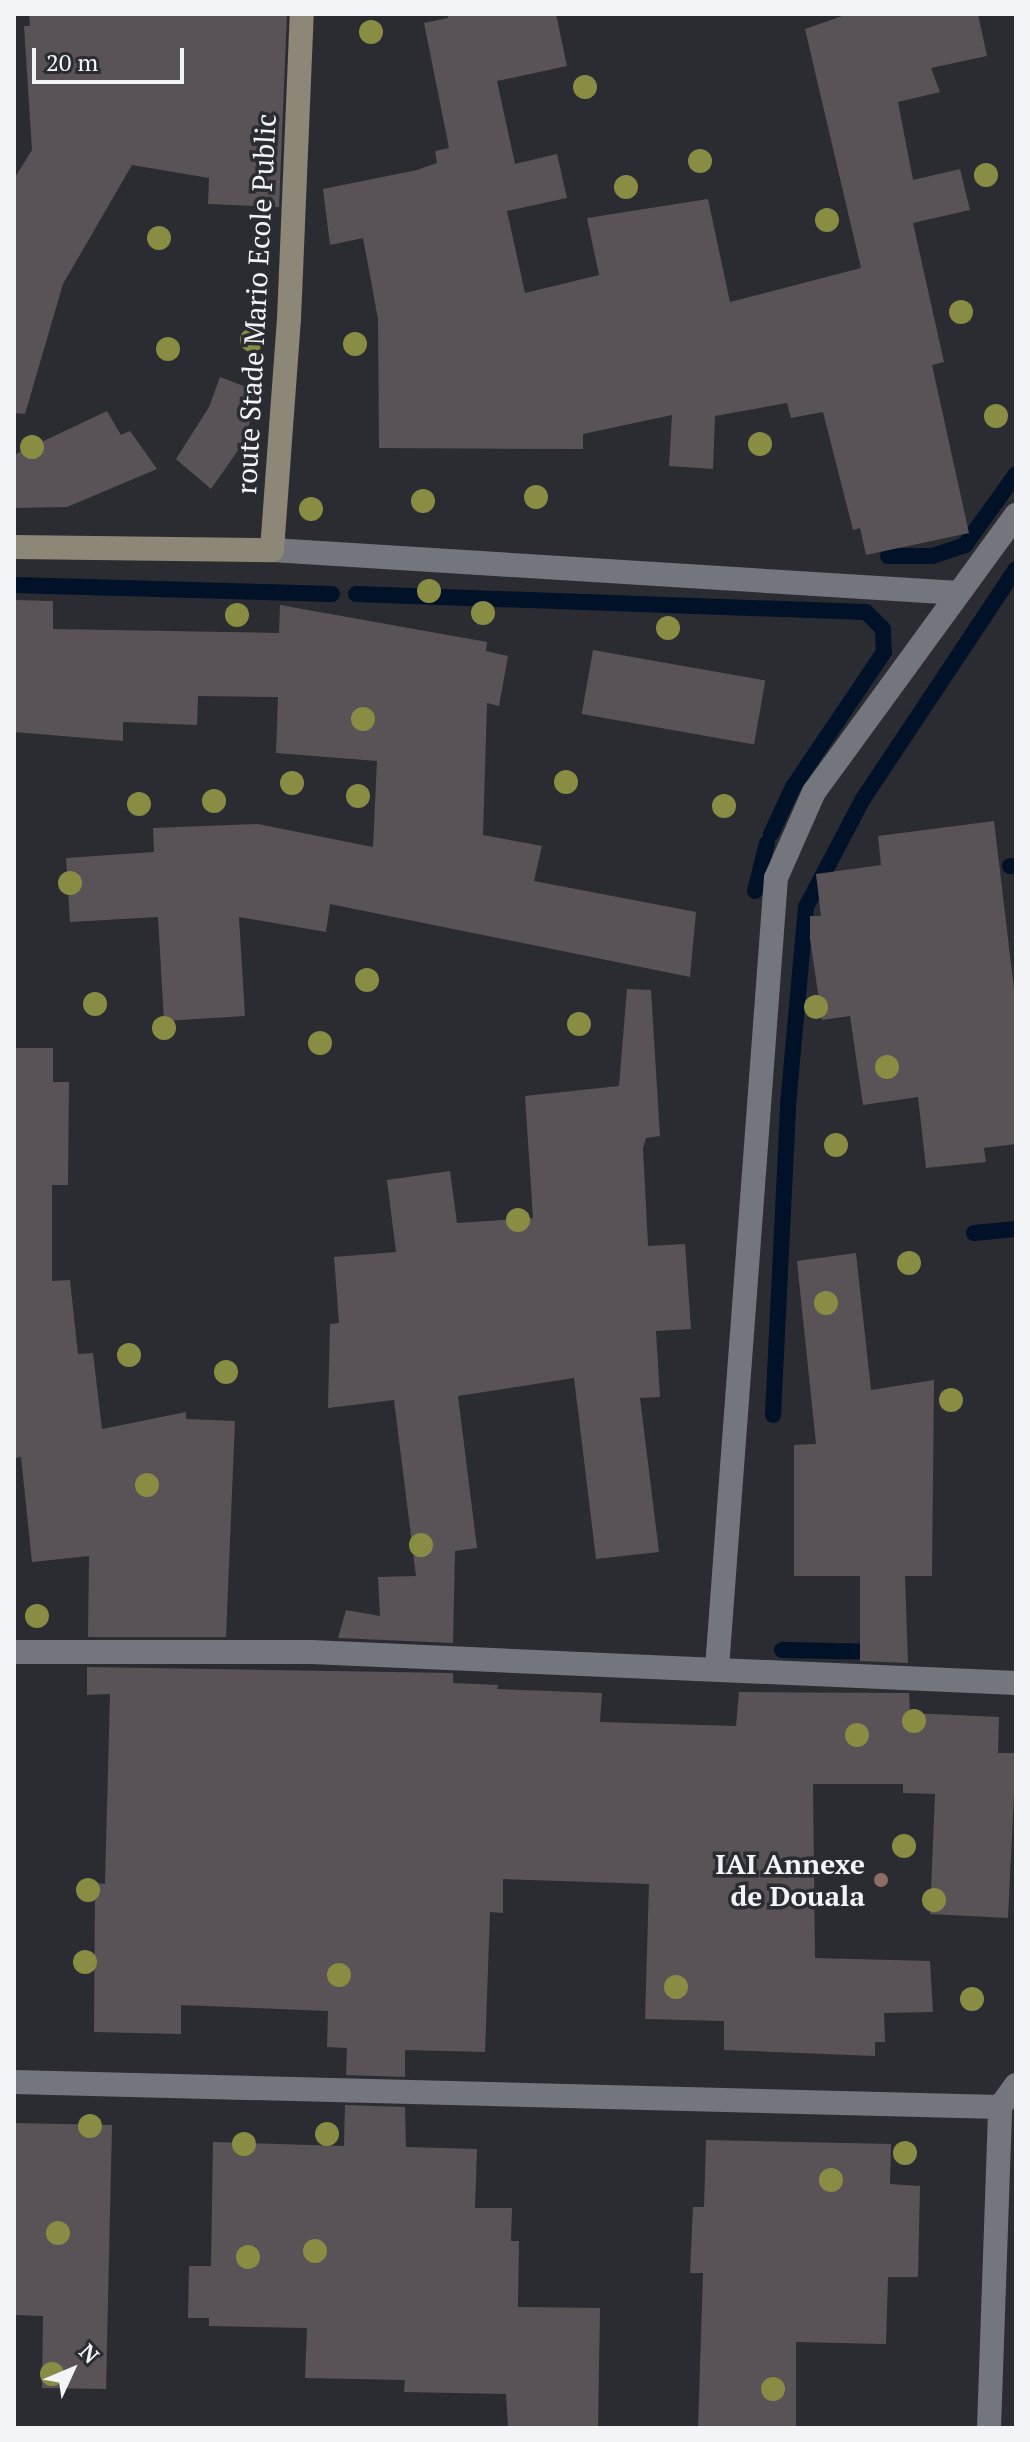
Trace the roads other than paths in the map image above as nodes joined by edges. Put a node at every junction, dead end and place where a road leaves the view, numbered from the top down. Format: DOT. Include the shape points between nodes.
graph roads {
  1 [pos="302,14"];
  2 [pos="1016,515"];
  3 [pos="14,547"];
  4 [pos="272,550"];
  5 [pos="959,593"];
  6 [pos="14,1652"];
  7 [pos="717,1668"];
  8 [pos="1016,1683"];
  9 [pos="14,2082"];
  10 [pos="1016,2085"];
  11 [pos="1000,2107"];
  12 [pos="989,2428"];
  1 -- 4 [label="street, route Stade Mario Ecole Public" via="289,319"];
  2 -- 5 [label="street"];
  3 -- 4 [label="street"];
  4 -- 5 [label="street"];
  5 -- 7 [label="street" via="814,792 776,878"];
  6 -- 7 [label="street" via="311,1652"];
  7 -- 8 [label="street"];
  9 -- 11 [label="street"];
  10 -- 11 [label="street"];
  11 -- 12 [label="street"];
}
